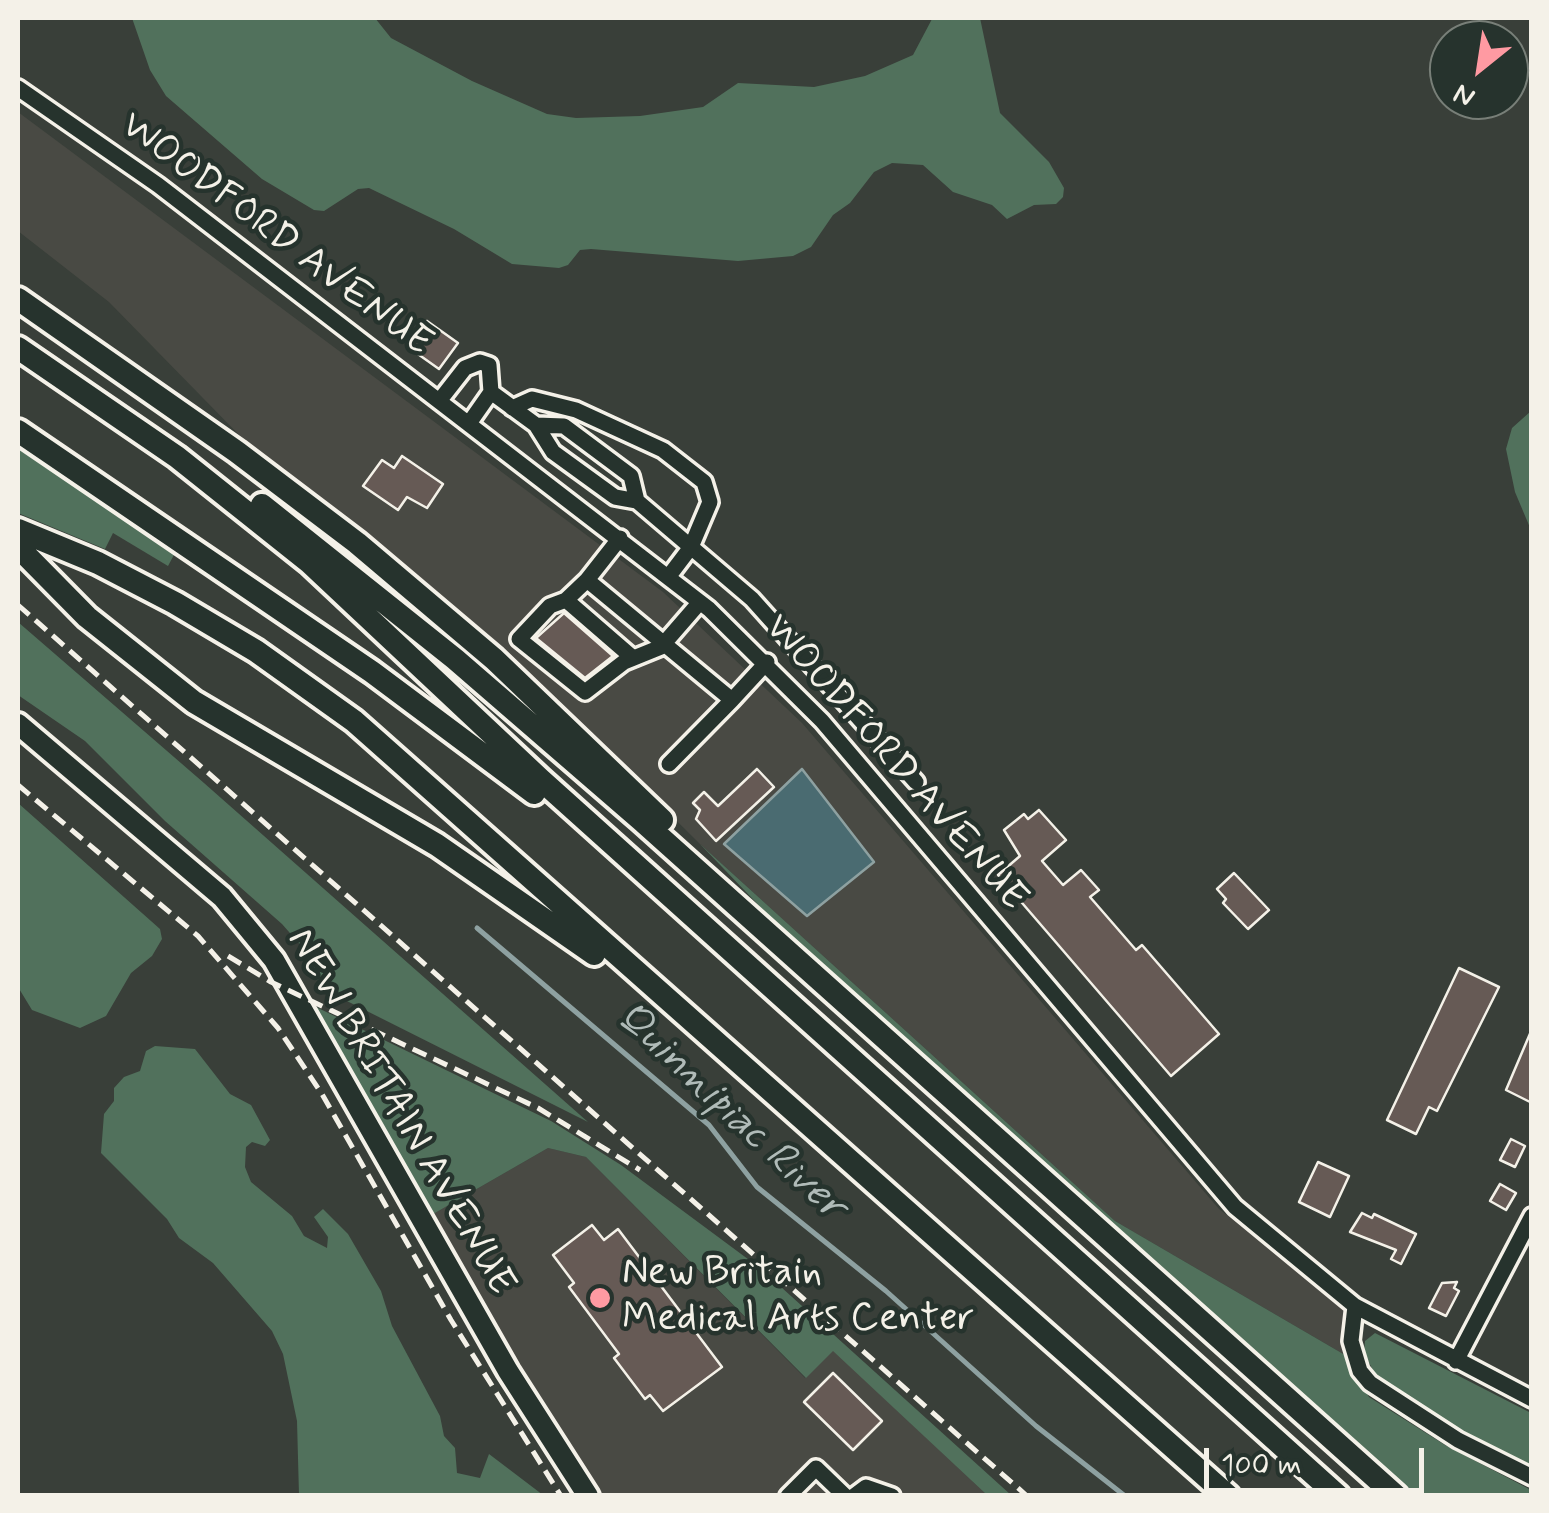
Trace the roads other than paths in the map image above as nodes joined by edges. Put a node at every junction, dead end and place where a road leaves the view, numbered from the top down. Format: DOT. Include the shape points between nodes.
graph roads {
  1 [pos="18,88"];
  2 [pos="18,299"];
  3 [pos="18,348"];
  4 [pos="490,392"];
  5 [pos="440,400"];
  6 [pos="512,408"];
  7 [pos="124,419"];
  8 [pos="470,422"];
  9 [pos="536,425"];
  10 [pos="18,431"];
  11 [pos="637,501"];
  12 [pos="18,530"];
  13 [pos="620,538"];
  14 [pos="18,546"];
  15 [pos="692,547"];
  16 [pos="669,576"];
  17 [pos="587,580"];
  18 [pos="566,600"];
  19 [pos="700,602"];
  20 [pos="665,643"];
  21 [pos="633,658"];
  22 [pos="768,662"];
  23 [pos="732,700"];
  24 [pos="18,724"];
  25 [pos="668,764"];
  26 [pos="916,782"];
  27 [pos="752,918"];
  28 [pos="732,951"];
  29 [pos="721,1049"];
  30 [pos="1532,1216"];
  31 [pos="1355,1306"];
  32 [pos="1456,1361"];
  33 [pos="1532,1399"];
  34 [pos="1532,1478"];
  35 [pos="588,1496"];
  36 [pos="788,1496"];
  37 [pos="845,1496"];
  38 [pos="854,1496"];
  39 [pos="892,1496"];
  40 [pos="1228,1496"];
  41 [pos="1338,1496"];
  42 [pos="1396,1496"];
  1 -- 5 [label="street, WOODFORD AVENUE" via="158,185"];
  2 -- 27 [label="highway" via="237,452 396,574 604,763"];
  3 -- 7 [label="highway"];
  4 -- 5 [label="street" via="493,372 480,362 465,368"];
  4 -- 6 [label="street"];
  4 -- 8 [label="street"];
  5 -- 8 [label="street, WOODFORD AVENUE"];
  6 -- 9 [label="street"];
  6 -- 15 [label="street" via="546,400 663,450 704,482 710,502"];
  7 -- 27 [label="highway" via="207,466 328,556"];
  7 -- 28 [label="highway" via="334,584"];
  8 -- 13 [label="street, WOODFORD AVENUE"];
  9 -- 11 [label="street" via="553,452 615,497"];
  9 -- 11 [label="street" via="564,426 632,476"];
  10 -- 28 [label="highway" via="437,718"];
  11 -- 15 [label="street"];
  12 -- 29 [label="highway" via="98,563 213,624 343,712"];
  13 -- 16 [label="street, WOODFORD AVENUE"];
  13 -- 17 [label="street"];
  14 -- 29 [label="highway" via="87,617 194,702 497,883"];
  15 -- 16 [label="street"];
  15 -- 26 [label="street" via="752,599"];
  16 -- 19 [label="street, WOODFORD AVENUE"];
  17 -- 18 [label="street"];
  17 -- 20 [label="street"];
  18 -- 21 [label="street"];
  18 -- 21 [label="street" via="550,606 519,640 585,692"];
  19 -- 20 [label="street"];
  19 -- 22 [label="street, WOODFORD AVENUE"];
  20 -- 21 [label="street"];
  20 -- 23 [label="street"];
  22 -- 23 [label="street"];
  22 -- 31 [label="street, WOODFORD AVENUE" via="1235,1208"];
  23 -- 25 [label="street"];
  24 -- 35 [label="main road, NEW BRITAIN AVENUE" via="187,865 266,949 518,1388"];
  27 -- 42 [label="highway"];
  28 -- 41 [label="highway"];
  29 -- 40 [label="highway"];
  30 -- 32 [label="street"];
  31 -- 32 [label="street, WOODFORD AVENUE"];
  31 -- 34 [label="street" via="1350,1341 1370,1383"];
  32 -- 33 [label="street, WOODFORD AVENUE"];
  36 -- 37 [label="street" via="816,1468"];
  38 -- 39 [label="street" via="866,1487"];
}
